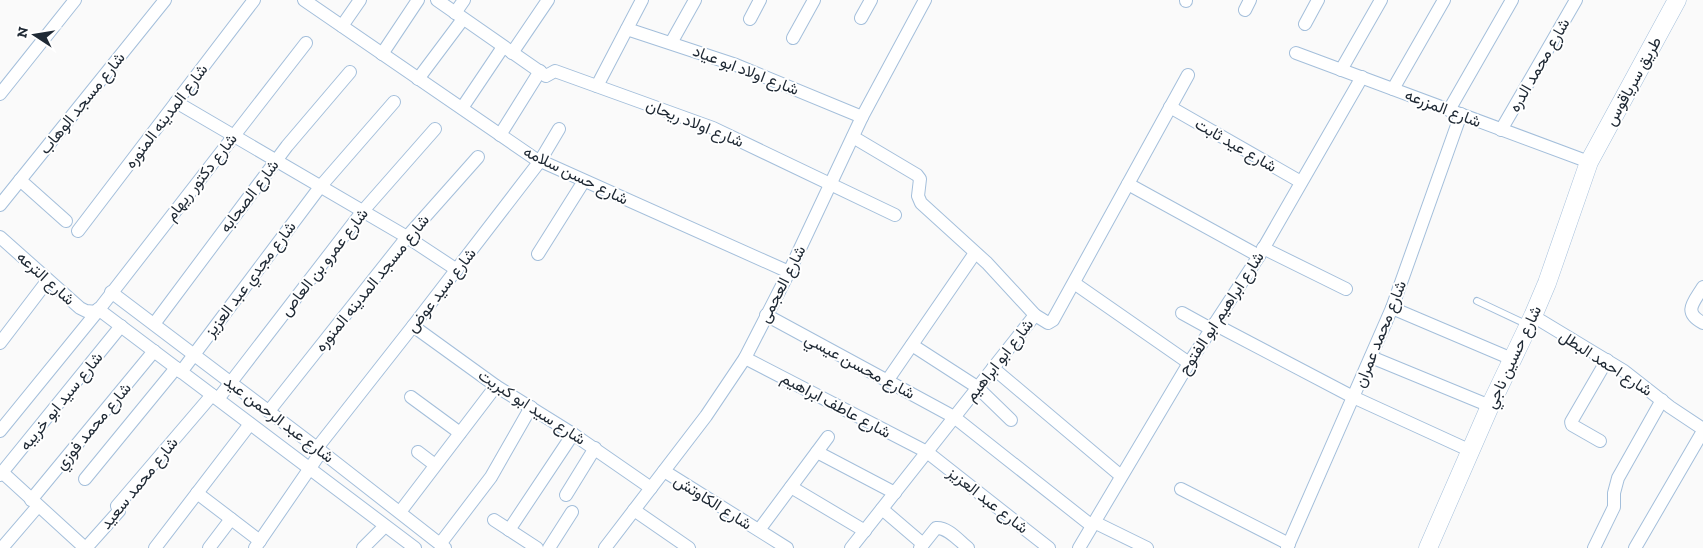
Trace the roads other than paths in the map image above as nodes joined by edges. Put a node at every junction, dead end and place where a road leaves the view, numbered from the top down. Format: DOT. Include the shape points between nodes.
graph roads {
  1 [pos="75,0"];
  2 [pos="165,0"];
  3 [pos="254,0"];
  4 [pos="305,0"];
  5 [pos="360,0"];
  6 [pos="418,0"];
  7 [pos="436,0"];
  8 [pos="464,0"];
  9 [pos="548,0"];
  10 [pos="642,0"];
  11 [pos="695,0"];
  12 [pos="760,0"];
  13 [pos="814,0"];
  14 [pos="871,0"];
  15 [pos="925,0"];
  16 [pos="1318,0"];
  17 [pos="1381,0"];
  18 [pos="1444,0"];
  19 [pos="1512,0"];
  20 [pos="1576,0"];
  21 [pos="1677,0"];
  22 [pos="459,16"];
  23 [pos="861,18"];
  24 [pos="750,19"];
  25 [pos="1304,24"];
  26 [pos="342,26"];
  27 [pos="627,29"];
  28 [pos="793,38"];
  29 [pos="306,43"];
  30 [pos="671,43"];
  31 [pos="507,50"];
  32 [pos="1296,53"];
  33 [pos="382,54"];
  34 [pos="1341,70"];
  35 [pos="540,71"];
  36 [pos="350,72"];
  37 [pos="1188,75"];
  38 [pos="1362,77"];
  39 [pos="418,79"];
  40 [pos="597,86"];
  41 [pos="1393,89"];
  42 [pos="0,94"];
  43 [pos="176,102"];
  44 [pos="394,102"];
  45 [pos="1170,107"];
  46 [pos="462,108"];
  47 [pos="1455,112"];
  48 [pos="862,117"];
  49 [pos="435,129"];
  50 [pos="559,129"];
  51 [pos="1501,130"];
  52 [pos="500,135"];
  53 [pos="233,136"];
  54 [pos="852,137"];
  55 [pos="478,157"];
  56 [pos="540,161"];
  57 [pos="275,162"];
  58 [pos="1589,162"];
  59 [pos="20,180"];
  60 [pos="584,181"];
  61 [pos="1302,182"];
  62 [pos="830,184"];
  63 [pos="1128,184"];
  64 [pos="320,187"];
  65 [pos="0,205"];
  66 [pos="362,212"];
  67 [pos="895,215"];
  68 [pos="66,221"];
  69 [pos="78,231"];
  70 [pos="0,237"];
  71 [pos="406,238"];
  72 [pos="1261,252"];
  73 [pos="975,253"];
  74 [pos="538,254"];
  75 [pos="456,270"];
  76 [pos="789,272"];
  77 [pos="48,280"];
  78 [pos="1074,282"];
  79 [pos="1703,287"];
  80 [pos="1346,289"];
  81 [pos="111,292"];
  82 [pos="1477,301"];
  83 [pos="1392,308"];
  84 [pos="98,310"];
  85 [pos="1182,313"];
  86 [pos="766,315"];
  87 [pos="1035,315"];
  88 [pos="1531,320"];
  89 [pos="1703,323"];
  90 [pos="154,324"];
  91 [pos="121,326"];
  92 [pos="413,326"];
  93 [pos="1212,326"];
  94 [pos="0,343"];
  95 [pos="912,345"];
  96 [pos="154,351"];
  97 [pos="193,354"];
  98 [pos="1371,357"];
  99 [pos="745,358"];
  100 [pos="1512,359"];
  101 [pos="1606,360"];
  102 [pos="1189,363"];
  103 [pos="993,368"];
  104 [pos="179,370"];
  105 [pos="887,381"];
  106 [pos="231,383"];
  107 [pos="496,386"];
  108 [pos="977,387"];
  109 [pos="215,397"];
  110 [pos="411,397"];
  111 [pos="1353,397"];
  112 [pos="1662,400"];
  113 [pos="1490,406"];
  114 [pos="531,407"];
  115 [pos="269,412"];
  116 [pos="954,417"];
  117 [pos="1012,420"];
  118 [pos="250,424"];
  119 [pos="1703,430"];
  120 [pos="0,431"];
  121 [pos="460,433"];
  122 [pos="573,434"];
  123 [pos="828,438"];
  124 [pos="1600,441"];
  125 [pos="595,448"];
  126 [pos="319,450"];
  127 [pos="1471,451"];
  128 [pos="418,452"];
  129 [pos="817,452"];
  130 [pos="926,452"];
  131 [pos="435,465"];
  132 [pos="310,469"];
  133 [pos="664,471"];
  134 [pos="1,474"];
  135 [pos="1121,476"];
  136 [pos="85,478"];
  137 [pos="791,487"];
  138 [pos="651,488"];
  139 [pos="1181,489"];
  140 [pos="197,493"];
  141 [pos="895,493"];
  142 [pos="566,495"];
  143 [pos="35,503"];
  144 [pos="882,509"];
  145 [pos="634,510"];
  146 [pos="400,512"];
  147 [pos="572,512"];
  148 [pos="231,519"];
  149 [pos="494,520"];
  150 [pos="1093,524"];
  151 [pos="385,526"];
  152 [pos="509,530"];
  153 [pos="759,530"];
  154 [pos="865,531"];
  155 [pos="258,544"];
  156 [pos="443,546"];
  157 [pos="921,546"];
  158 [pos="1288,546"];
  159 [pos="5,547"];
  160 [pos="1430,547"];
  161 [pos="85,548"];
  162 [pos="155,548"];
  163 [pos="209,548"];
  164 [pos="362,548"];
  165 [pos="415,548"];
  166 [pos="537,548"];
  167 [pos="549,548"];
  168 [pos="605,548"];
  169 [pos="689,548"];
  170 [pos="787,548"];
  171 [pos="851,548"];
  172 [pos="968,548"];
  173 [pos="1049,548"];
  174 [pos="1079,548"];
  175 [pos="1147,548"];
  176 [pos="1594,548"];
  177 [pos="1635,548"];
  1 -- 42 [label="street"];
  2 -- 59 [label="street, شارع مسجد الوهاب"];
  3 -- 43 [label="street, شارع المدينه المنوره"];
  4 -- 26 [label="street, شارع حسن سلامه"];
  5 -- 26 [label="street"];
  6 -- 33 [label="street"];
  7 -- 22 [label="street"];
  8 -- 22 [label="street"];
  9 -- 31 [label="street"];
  10 -- 27 [label="street"];
  11 -- 30 [label="street"];
  12 -- 24 [label="street"];
  13 -- 28 [label="street"];
  14 -- 23 [label="street"];
  15 -- 48 [label="street, شارع العجمى"];
  16 -- 25 [label="street"];
  17 -- 34 [label="street"];
  18 -- 41 [label="street"];
  19 -- 47 [label="street, شارع محمد عمران"];
  20 -- 51 [label="street, شارع محمد الدره"];
  21 -- 58 [label="street, طريق سرياقوس"];
  22 -- 31 [label="street"];
  22 -- 39 [label="street"];
  26 -- 33 [label="street, شارع حسن سلامه"];
  27 -- 30 [label="street, شارع اولاد ابو عياد"];
  27 -- 40 [label="street"];
  29 -- 53 [label="street, شارع دكتور ريهام"];
  30 -- 48 [label="street, شارع اولاد ابو عياد" via="790,86"];
  31 -- 35 [label="street"];
  31 -- 46 [label="street"];
  32 -- 34 [label="street, شارع المزرعه"];
  33 -- 39 [label="street, شارع حسن سلامه"];
  34 -- 38 [label="street, شارع المزرعه"];
  35 -- 40 [label="street, شارع اولاد ريحان" via="548,76 555,72"];
  35 -- 52 [label="street"];
  36 -- 57 [label="street, شارع الصحابه"];
  37 -- 45 [label="street, شارع ابو ابراهيم"];
  38 -- 41 [label="street, شارع المزرعه"];
  38 -- 61 [label="street, شارع ابراهيم ابو الفتوح"];
  39 -- 46 [label="street, شارع حسن سلامه"];
  40 -- 62 [label="street, شارع اولاد ريحان" via="713,128"];
  41 -- 47 [label="street, شارع المزرعه"];
  43 -- 53 [label="street"];
  43 -- 69 [label="street, شارع المدينه المنوره"];
  44 -- 64 [label="street, شارع مجدي عبد العزيز"];
  45 -- 61 [label="street, شارع عيد ثابت"];
  45 -- 63 [label="street, شارع ابو ابراهيم"];
  46 -- 52 [label="street, شارع حسن سلامه"];
  47 -- 51 [label="street, شارع المزرعه"];
  47 -- 83 [label="street, شارع محمد عمران"];
  48 -- 54 [label="street, شارع العجمى"];
  49 -- 66 [label="street, شارع عمرو بن العاص"];
  50 -- 56 [label="street, شارع سيد عوض"];
  51 -- 58 [label="street, شارع المزرعه"];
  52 -- 56 [label="street, شارع حسن سلامه"];
  53 -- 57 [label="street"];
  53 -- 81 [label="street, شارع دكتور ريهام"];
  54 -- 62 [label="street, شارع العجمى"];
  54 -- 73 [label="street" via="917,175 920,178 918,196 921,204"];
  55 -- 71 [label="street, شارع مسجد المدينه المنوره"];
  56 -- 60 [label="street, شارع حسن سلامه"];
  56 -- 75 [label="street, شارع سيد عوض"];
  57 -- 64 [label="street"];
  57 -- 90 [label="street, شارع الصحابه"];
  58 -- 88 [label="street, شارع حسين ناجي"];
  59 -- 65 [label="street, شارع مسجد الوهاب"];
  59 -- 68 [label="street"];
  60 -- 74 [label="street"];
  60 -- 76 [label="street, شارع حسن سلامه"];
  61 -- 72 [label="street, شارع ابراهيم ابو الفتوح"];
  62 -- 67 [label="street, شارع اولاد ريحان"];
  62 -- 76 [label="street, شارع العجمى"];
  63 -- 72 [label="street"];
  63 -- 78 [label="street, شارع ابو ابراهيم"];
  64 -- 66 [label="street"];
  64 -- 97 [label="street, شارع مجدي عبد العزيز"];
  66 -- 71 [label="street"];
  66 -- 106 [label="street, شارع عمرو بن العاص"];
  70 -- 77 [label="street, شارع الترعه"];
  71 -- 75 [label="street"];
  71 -- 115 [label="street, شارع مسجد المدينه المنوره"];
  72 -- 80 [label="street"];
  72 -- 93 [label="street, شارع ابراهيم ابو الفتوح"];
  73 -- 87 [label="street"];
  73 -- 95 [label="street"];
  75 -- 92 [label="street, شارع سيد عوض"];
  76 -- 86 [label="street, شارع العجمى"];
  77 -- 84 [label="street, شارع الترعه" via="80,308"];
  77 -- 94 [label="street"];
  78 -- 87 [label="street, شارع ابو ابراهيم" via="1051,322"];
  78 -- 102 [label="street"];
  79 -- 89 [label="street" via="1691,305 1691,311 1692,316"];
  81 -- 84 [label="street, شارع دكتور ريهام"];
  81 -- 90 [label="street, شارع عبد الرحمن عيد"];
  82 -- 88 [label="lane"];
  83 -- 98 [label="street, شارع محمد عمران"];
  83 -- 100 [label="street"];
  84 -- 91 [label="street, شارع عبد الرحمن عيد"];
  84 -- 120 [label="street, شارع دكتور ريهام"];
  85 -- 93 [label="street"];
  86 -- 99 [label="street, شارع العجمى"];
  86 -- 105 [label="street, شارع محسن عيسي"];
  87 -- 103 [label="street, شارع ابو ابراهيم"];
  88 -- 100 [label="street, شارع حسين ناجي"];
  88 -- 101 [label="street, شارع احمد البطل"];
  90 -- 97 [label="street, شارع عبد الرحمن عيد"];
  91 -- 96 [label="street, شارع عبد الرحمن عيد"];
  91 -- 134 [label="street, شارع سيد ابو خريبه"];
  92 -- 107 [label="street, شارع سيد ابو كبريت"];
  92 -- 126 [label="street, شارع سيد عوض"];
  93 -- 102 [label="street, شارع ابراهيم ابو الفتوح"];
  93 -- 111 [label="street"];
  95 -- 105 [label="street"];
  95 -- 108 [label="street"];
  96 -- 104 [label="street, شارع عبد الرحمن عيد"];
  96 -- 143 [label="street, شارع محمد فوزي"];
  97 -- 104 [label="street, شارع مجدي عبد العزيز"];
  97 -- 106 [label="street, شارع عبد الرحمن عيد"];
  98 -- 111 [label="street, شارع محمد عمران"];
  98 -- 113 [label="street"];
  99 -- 130 [label="street, شارع عاطف ابراهيم"];
  99 -- 133 [label="street, شارع العجمى"];
  100 -- 113 [label="street, شارع حسين ناجي"];
  101 -- 112 [label="street, شارع احمد البطل"];
  101 -- 124 [label="street" via="1570,422"];
  102 -- 135 [label="street, شارع ابراهيم ابو الفتوح"];
  103 -- 108 [label="street, شارع ابو ابراهيم"];
  103 -- 135 [label="street"];
  104 -- 109 [label="street, شارع عبد الرحمن عيد"];
  104 -- 136 [label="street, شارع مجدي عبد العزيز"];
  105 -- 116 [label="street, شارع محسن عيسي"];
  106 -- 109 [label="street, شارع عمرو بن العاص"];
  106 -- 115 [label="street, شارع عبد الرحمن عيد"];
  107 -- 114 [label="street, شارع سيد ابو كبريت"];
  107 -- 121 [label="street"];
  108 -- 116 [label="street, شارع ابو ابراهيم"];
  108 -- 117 [label="street"];
  109 -- 118 [label="street, شارع عبد الرحمن عيد"];
  109 -- 161 [label="street, شارع محمد سعيد" via="117,506 119,511"];
  110 -- 121 [label="street"];
  111 -- 127 [label="street"];
  111 -- 158 [label="street, شارع محمد عمران"];
  112 -- 119 [label="street, شارع احمد البطل"];
  112 -- 176 [label="street" via="1618,478 1614,508"];
  113 -- 127 [label="street, شارع حسين ناجي"];
  114 -- 122 [label="street, شارع سيد ابو كبريت"];
  114 -- 156 [label="street" via="491,477"];
  115 -- 126 [label="street, شارع عبد الرحمن عيد"];
  116 -- 130 [label="street, شارع ابو ابراهيم"];
  116 -- 150 [label="street, شارع محسن عيسي"];
  118 -- 132 [label="street, شارع عبد الرحمن عيد"];
  118 -- 140 [label="street"];
  119 -- 177 [label="street"];
  121 -- 131 [label="street"];
  122 -- 125 [label="street, شارع سيد ابو كبريت"];
  122 -- 152 [label="street"];
  123 -- 129 [label="street"];
  125 -- 138 [label="street, شارع سيد ابو كبريت"];
  125 -- 142 [label="street"];
  126 -- 132 [label="street, شارع سيد عوض"];
  126 -- 146 [label="street, شارع عبد الرحمن عيد"];
  127 -- 160 [label="street, شارع حسين ناجي"];
  128 -- 131 [label="street"];
  129 -- 137 [label="street"];
  129 -- 141 [label="street"];
  130 -- 141 [label="street, شارع ابو ابراهيم"];
  130 -- 173 [label="street, شارع عبد العزيز"];
  131 -- 146 [label="street"];
  132 -- 151 [label="street, شارع عبد الرحمن عيد"];
  132 -- 155 [label="street, شارع سيد عوض"];
  133 -- 138 [label="street, شارع العجمى"];
  133 -- 153 [label="street, شارع الكاوتش"];
  134 -- 143 [label="street"];
  135 -- 150 [label="street, شارع ابراهيم ابو الفتوح"];
  137 -- 153 [label="street"];
  137 -- 154 [label="street"];
  138 -- 145 [label="street, شارع العجمى"];
  139 -- 158 [label="street"];
  140 -- 148 [label="street"];
  140 -- 162 [label="street"];
  141 -- 144 [label="street, شارع ابو ابراهيم"];
  143 -- 159 [label="street, شارع محمد فوزي"];
  143 -- 161 [label="street"];
  144 -- 154 [label="street, شارع ابو ابراهيم"];
  144 -- 157 [label="street"];
  145 -- 168 [label="street, شارع العجمى"];
  145 -- 169 [label="street"];
  146 -- 156 [label="street, شارع عبد الرحمن عيد"];
  147 -- 167 [label="street"];
  148 -- 155 [label="street"];
  148 -- 163 [label="street"];
  149 -- 152 [label="street"];
  150 -- 174 [label="street, شارع ابراهيم ابو الفتوح"];
  150 -- 175 [label="street, شارع محسن عيسي"];
  151 -- 164 [label="street"];
  151 -- 165 [label="street, شارع عبد الرحمن عيد"];
  152 -- 166 [label="street"];
  153 -- 170 [label="street, شارع الكاوتش"];
  154 -- 171 [label="street, شارع ابو ابراهيم"];
  157 -- 172 [label="street" via="936,528 942,528"];
}
